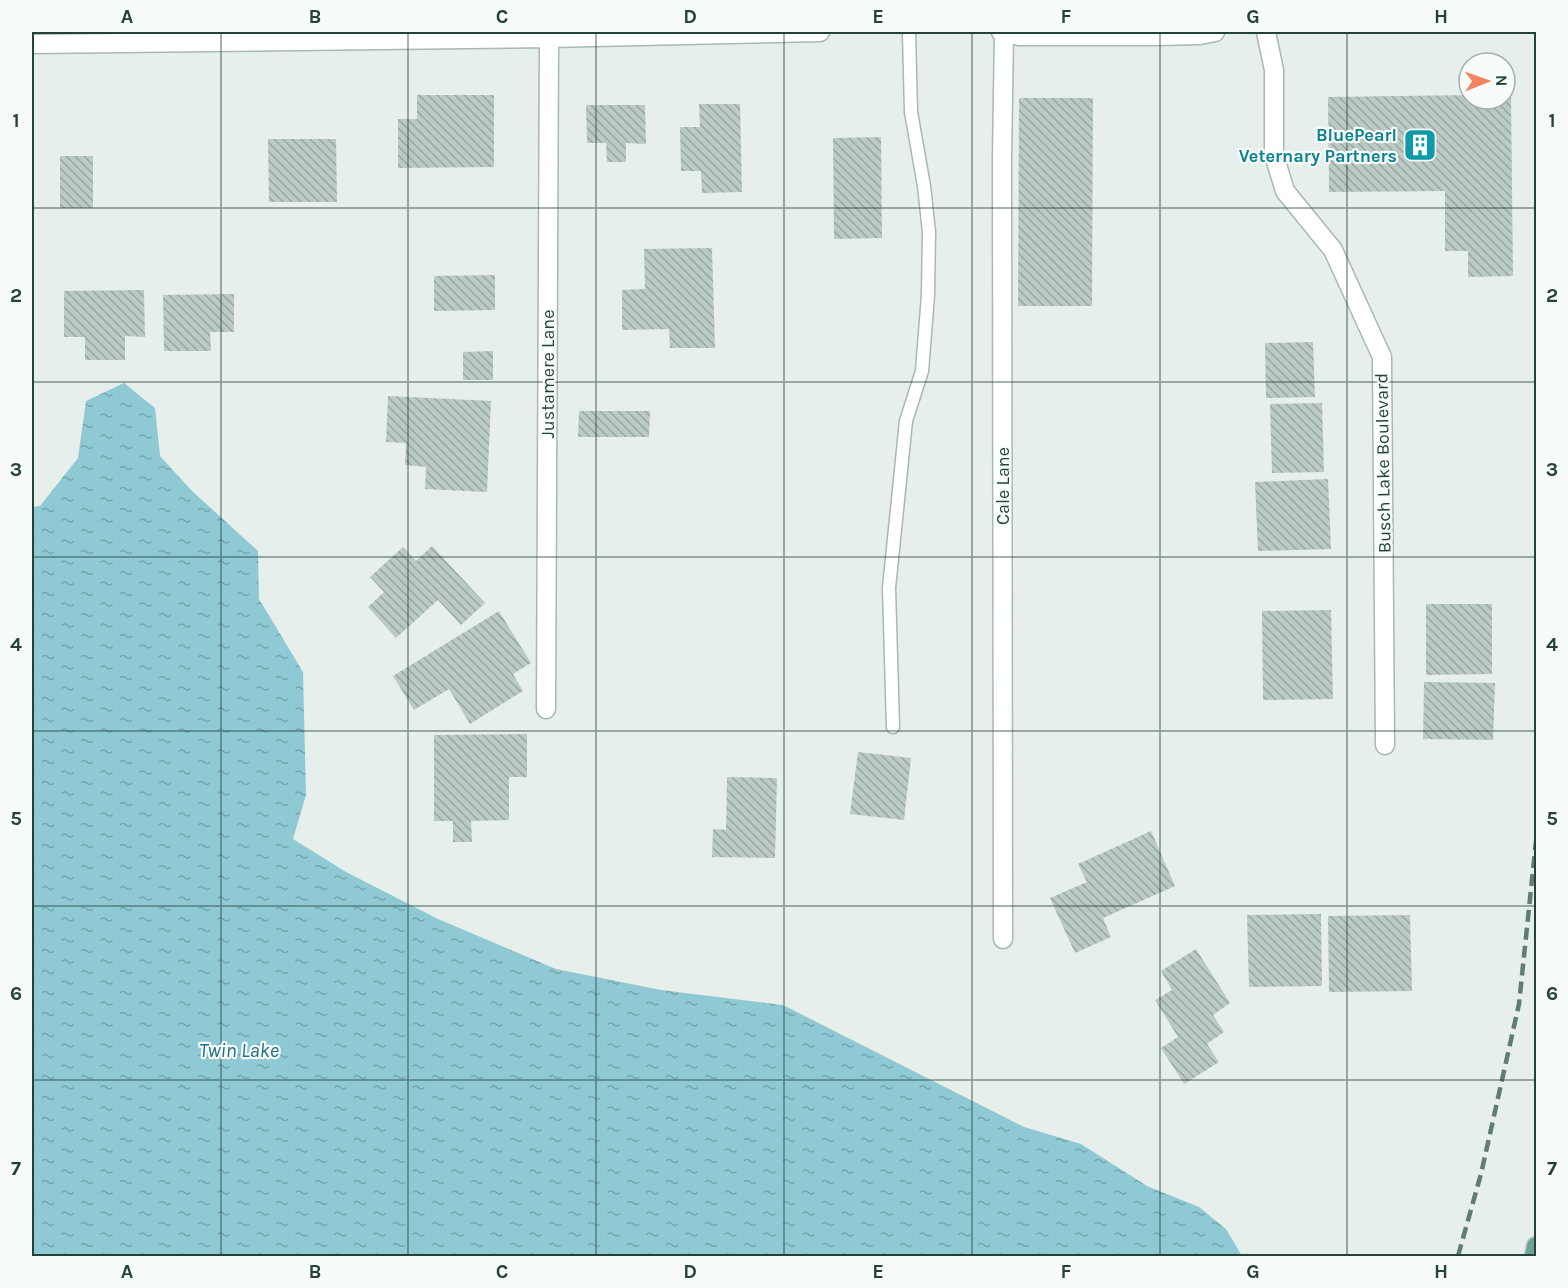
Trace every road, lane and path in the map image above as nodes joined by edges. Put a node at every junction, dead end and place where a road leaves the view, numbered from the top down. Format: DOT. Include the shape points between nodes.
graph roads {
  1 [pos="820,32"];
  2 [pos="909,32"];
  3 [pos="1002,32"];
  4 [pos="1215,32"];
  5 [pos="1266,32"];
  6 [pos="1086,34"];
  7 [pos="150,37"];
  8 [pos="549,38"];
  9 [pos="32,44"];
  10 [pos="546,709"];
  11 [pos="893,727"];
  12 [pos="1385,745"];
  13 [pos="1003,939"];
  14 [pos="1536,1246"];
  15 [pos="1534,1257"];
  1 -- 8 [label="street"];
  2 -- 11 [label="lane" via="910,112 929,232 928,295 922,371 906,421 889,588"];
  3 -- 6 [label="street" via="1019,36"];
  3 -- 13 [label="street, Cale Lane"];
  4 -- 6 [label="street"];
  5 -- 12 [label="street, Busch Lake Boulevard" via="1274,70 1274,155 1285,191 1334,250 1382,357"];
  7 -- 8 [label="street"];
  7 -- 9 [label="street"];
  8 -- 10 [label="street, Justamere Lane"];
  14 -- 15 [label="main road"];
}
